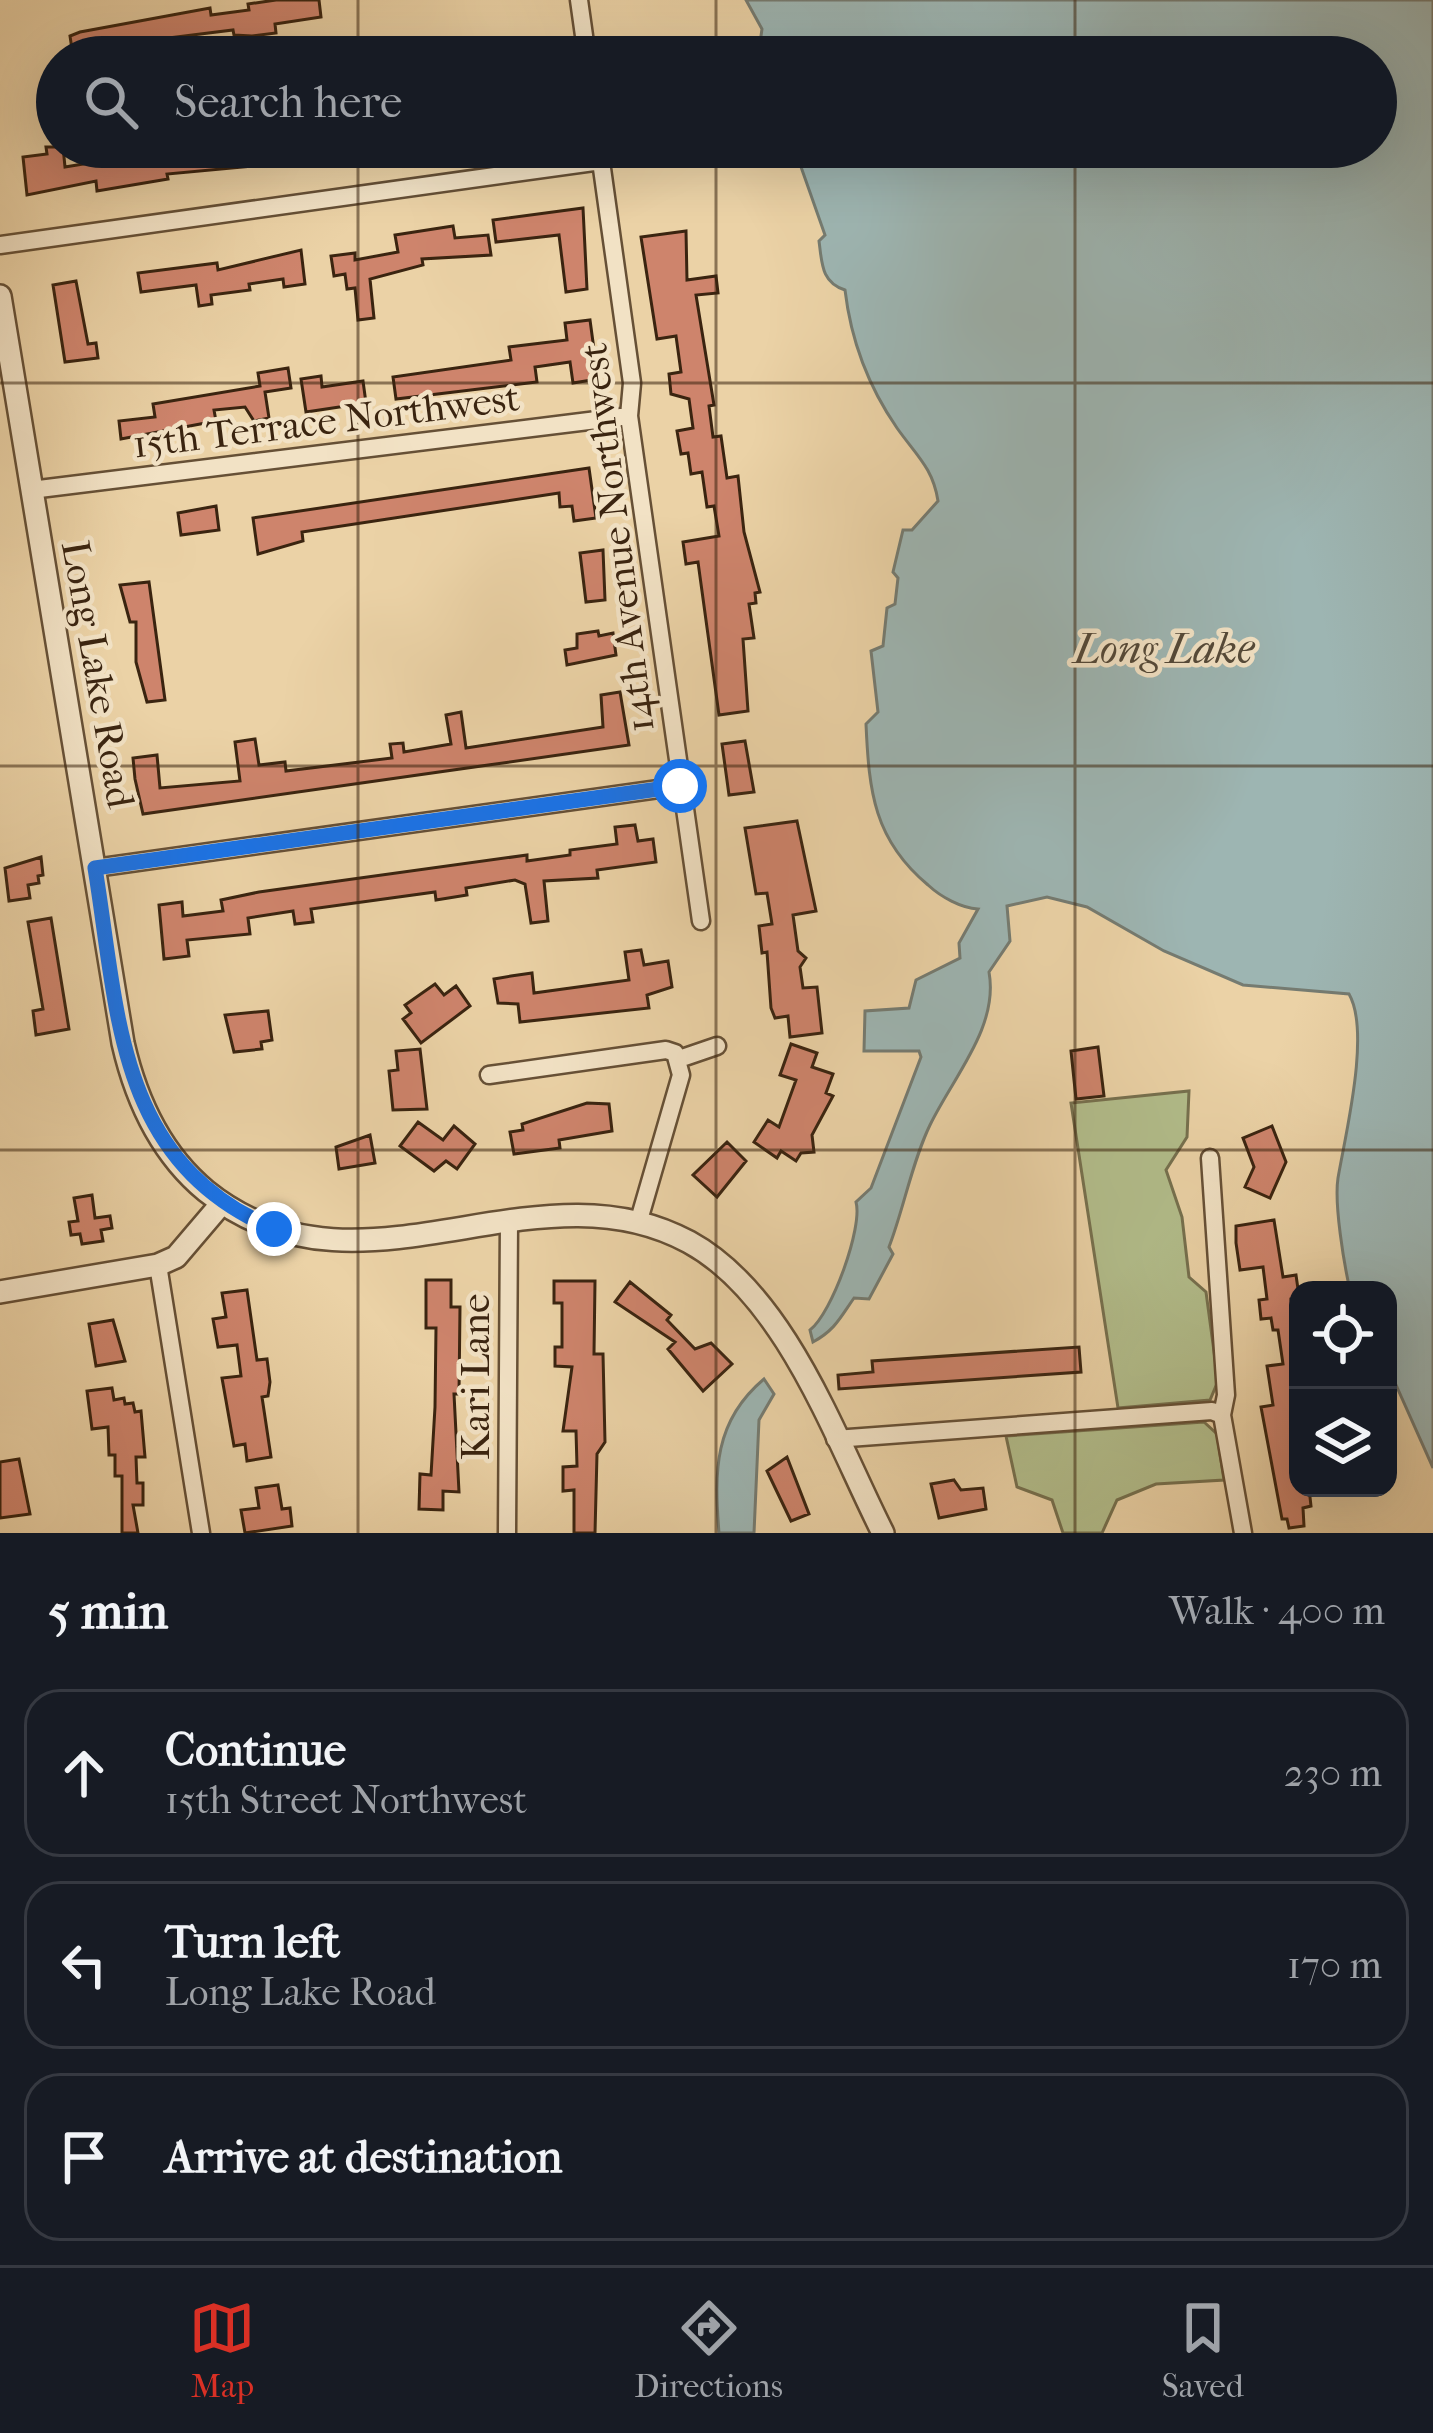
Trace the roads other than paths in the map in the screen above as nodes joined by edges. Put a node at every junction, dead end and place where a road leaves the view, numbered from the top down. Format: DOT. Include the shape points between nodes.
graph roads {
  1 [pos="578,0"];
  2 [pos="583,36"];
  3 [pos="508,168"];
  4 [pos="602,168"];
  5 [pos="0,245"];
  6 [pos="0,296"];
  7 [pos="629,416"];
  8 [pos="32,490"];
  9 [pos="680,786"];
  10 [pos="95,868"];
  11 [pos="700,921"];
  12 [pos="717,1046"];
  13 [pos="679,1059"];
  14 [pos="489,1075"];
  15 [pos="1210,1158"];
  16 [pos="222,1203"];
  17 [pos="638,1220"];
  18 [pos="509,1222"];
  19 [pos="158,1265"];
  20 [pos="0,1292"];
  21 [pos="1222,1415"];
  22 [pos="835,1439"];
  23 [pos="201,1533"];
  24 [pos="507,1533"];
  25 [pos="883,1533"];
  26 [pos="1243,1533"];
  1 -- 2 [label="street"];
  3 -- 5 [label="street"];
  4 -- 7 [label="street, 14th Avenue Northwest" via="632,383"];
  6 -- 8 [label="street, Long Lake Road"];
  7 -- 8 [label="street, 15th Terrace Northwest"];
  7 -- 9 [label="street, 14th Avenue Northwest"];
  8 -- 10 [label="street, Long Lake Road"];
  9 -- 10 [label="street"];
  9 -- 11 [label="street, 14th Avenue Northwest"];
  10 -- 16 [label="street, Long Lake Road" via="138,1096 174,1157"];
  12 -- 13 [label="street"];
  13 -- 14 [label="street" via="666,1050"];
  13 -- 17 [label="street"];
  15 -- 21 [label="street"];
  16 -- 18 [label="street, Long Lake Road" via="274,1229 332,1242"];
  16 -- 19 [label="street" via="176,1257"];
  17 -- 18 [label="street, Long Lake Road" via="593,1214"];
  17 -- 22 [label="street, Long Lake Road" via="689,1242 740,1279 775,1323"];
  18 -- 24 [label="street, Kari Lane"];
  19 -- 20 [label="street"];
  19 -- 23 [label="street"];
  21 -- 22 [label="street"];
  21 -- 26 [label="street"];
  22 -- 25 [label="street, Long Lake Road"];
}
